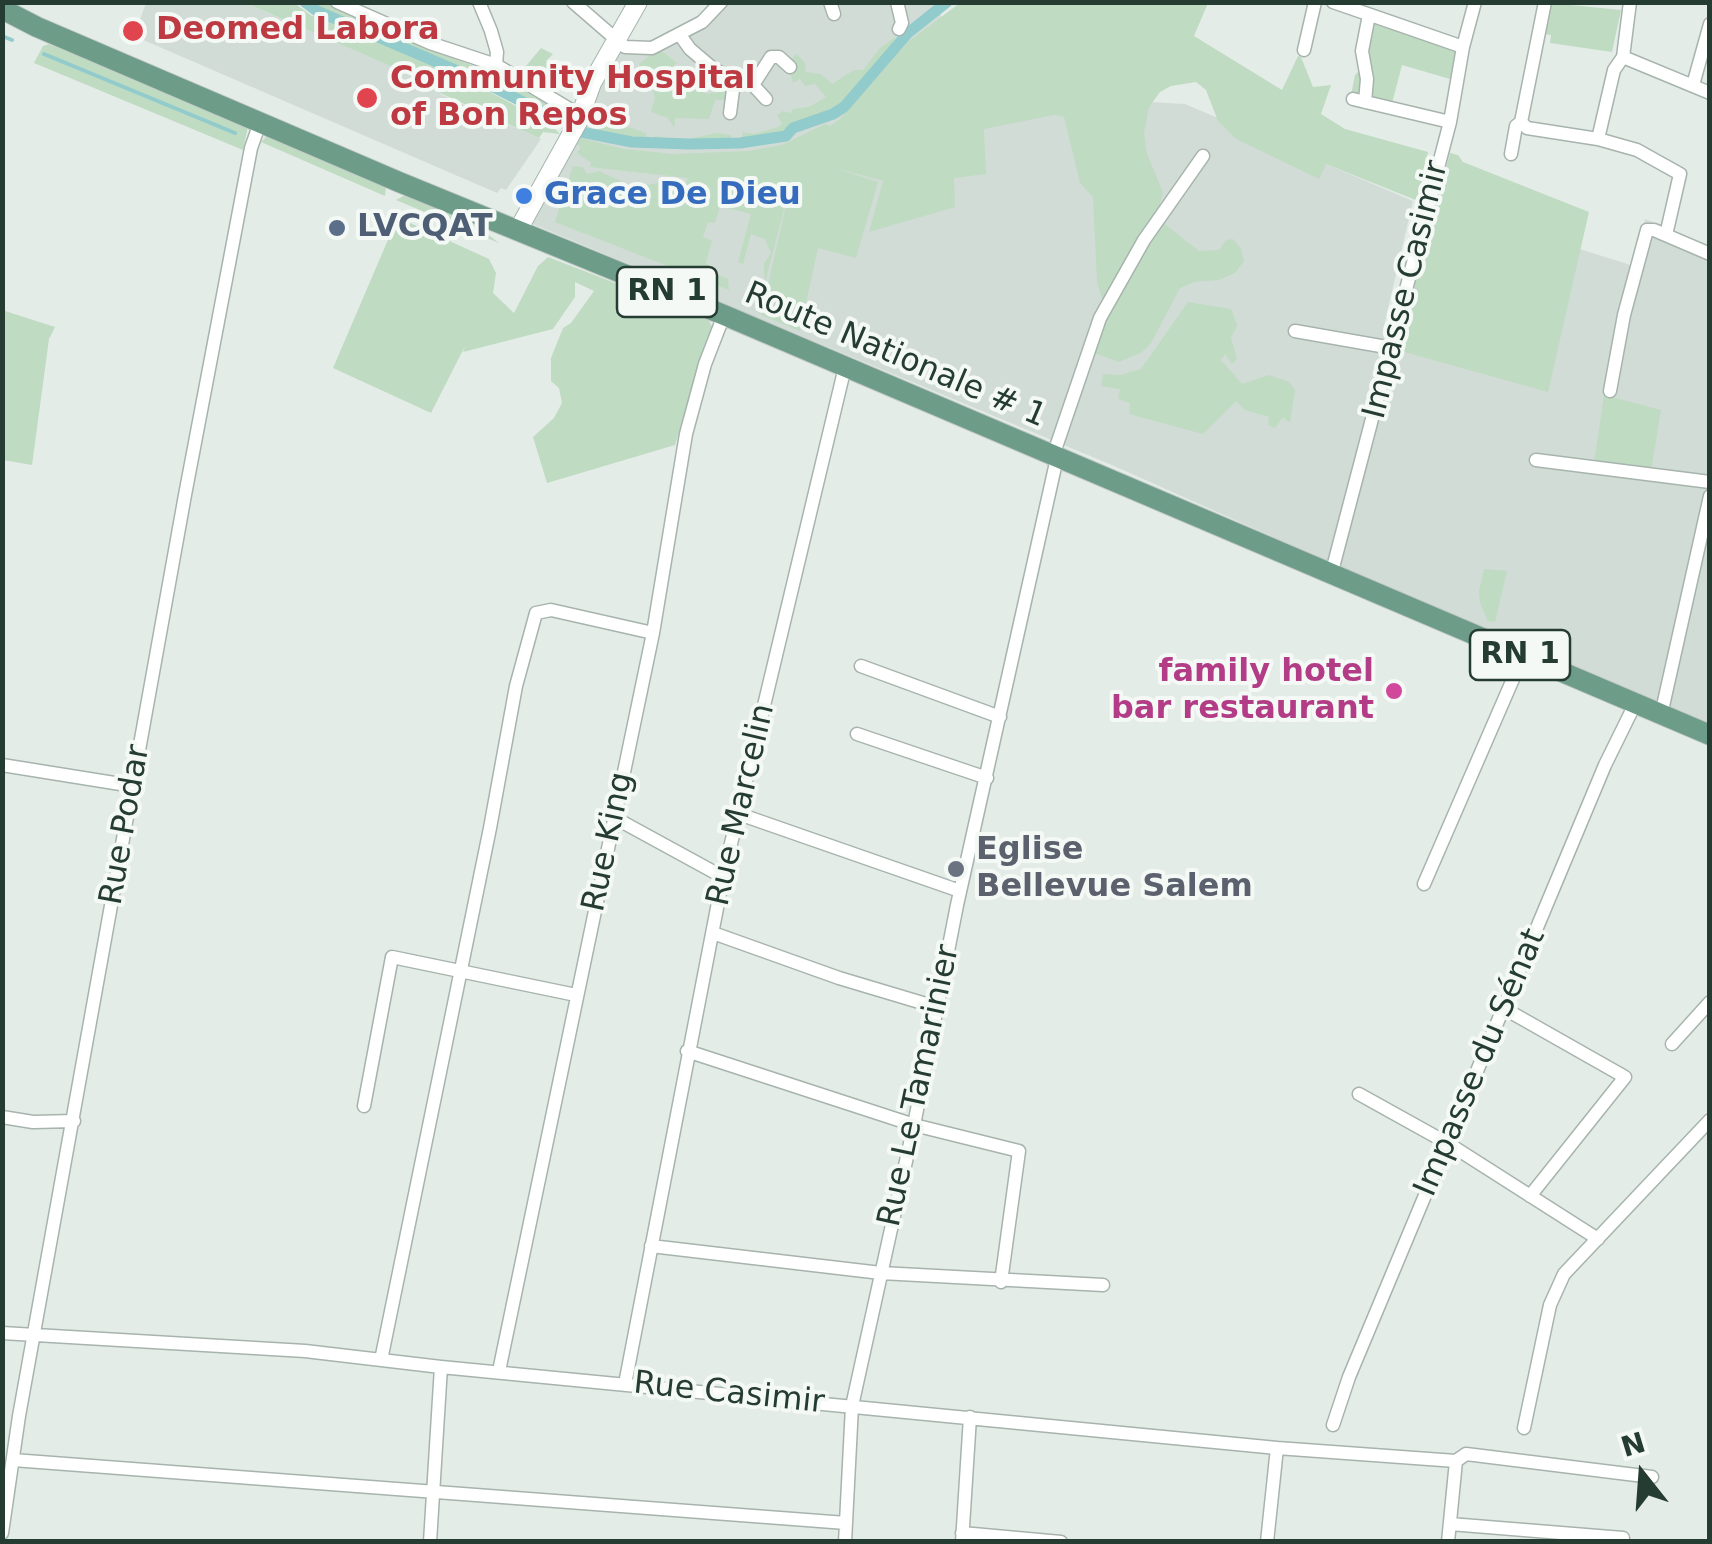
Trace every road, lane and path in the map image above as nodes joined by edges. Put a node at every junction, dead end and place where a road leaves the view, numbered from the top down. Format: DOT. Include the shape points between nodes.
graph roads {
  1 [pos="337,2"];
  2 [pos="478,2"];
  3 [pos="573,2"];
  4 [pos="638,2"];
  5 [pos="722,2"];
  6 [pos="897,2"];
  7 [pos="1314,2"];
  8 [pos="1333,2"];
  9 [pos="1476,2"];
  10 [pos="1545,2"];
  11 [pos="1630,2"];
  12 [pos="2,8"];
  13 [pos="1369,14"];
  14 [pos="1710,24"];
  15 [pos="899,28"];
  16 [pos="680,35"];
  17 [pos="616,39"];
  18 [pos="1463,47"];
  19 [pos="1304,50"];
  20 [pos="1622,57"];
  21 [pos="496,66"];
  22 [pos="790,68"];
  23 [pos="734,82"];
  24 [pos="753,84"];
  25 [pos="1693,85"];
  26 [pos="1710,93"];
  27 [pos="766,99"];
  28 [pos="730,113"];
  29 [pos="579,119"];
  30 [pos="261,120"];
  31 [pos="1450,122"];
  32 [pos="1521,122"];
  33 [pos="1598,139"];
  34 [pos="1511,154"];
  35 [pos="1203,156"];
  36 [pos="518,230"];
  37 [pos="1666,235"];
  38 [pos="1710,254"];
  39 [pos="724,316"];
  40 [pos="1295,331"];
  41 [pos="1392,348"];
  42 [pos="845,367"];
  43 [pos="1610,391"];
  44 [pos="1058,458"];
  45 [pos="1536,460"];
  46 [pos="1710,482"];
  47 [pos="1710,496"];
  48 [pos="1331,575"];
  49 [pos="653,633"];
  50 [pos="1523,656"];
  51 [pos="861,666"];
  52 [pos="1635,704"];
  53 [pos="1661,715"];
  54 [pos="1000,717"];
  55 [pos="857,734"];
  56 [pos="1710,735"];
  57 [pos="2,764"];
  58 [pos="988,778"];
  59 [pos="133,786"];
  60 [pos="739,814"];
  61 [pos="615,818"];
  62 [pos="723,877"];
  63 [pos="1424,884"];
  64 [pos="960,891"];
  65 [pos="713,933"];
  66 [pos="458,971"];
  67 [pos="576,995"];
  68 [pos="1710,1002"];
  69 [pos="936,1007"];
  70 [pos="1505,1009"];
  71 [pos="1672,1044"];
  72 [pos="687,1051"];
  73 [pos="1359,1094"];
  74 [pos="364,1106"];
  75 [pos="2,1117"];
  76 [pos="1710,1120"];
  77 [pos="74,1121"];
  78 [pos="914,1124"];
  79 [pos="1450,1144"];
  80 [pos="1530,1196"];
  81 [pos="1598,1239"];
  82 [pos="651,1246"];
  83 [pos="881,1273"];
  84 [pos="1000,1282"];
  85 [pos="1103,1286"];
  86 [pos="2,1334"];
  87 [pos="36,1337"];
  88 [pos="380,1360"];
  89 [pos="441,1368"];
  90 [pos="499,1371"];
  91 [pos="625,1384"];
  92 [pos="852,1406"];
  93 [pos="2,1414"];
  94 [pos="19,1416"];
  95 [pos="970,1417"];
  96 [pos="1333,1426"];
  97 [pos="1524,1428"];
  98 [pos="1277,1448"];
  99 [pos="13,1460"];
  100 [pos="1456,1461"];
  101 [pos="1652,1477"];
  102 [pos="432,1490"];
  103 [pos="846,1523"];
  104 [pos="1450,1524"];
  105 [pos="2,1533"];
  106 [pos="962,1537"];
  107 [pos="1623,1538"];
  108 [pos="430,1542"];
  109 [pos="845,1542"];
  110 [pos="1061,1542"];
  111 [pos="1268,1542"];
  112 [pos="1448,1542"];
  1 -- 21 [label="street"];
  2 -- 21 [label="street" via="492,30"];
  3 -- 17 [label="street"];
  4 -- 17 [label="street"];
  5 -- 16 [label="street"];
  6 -- 15 [label="street"];
  7 -- 19 [label="street"];
  8 -- 13 [label="street"];
  9 -- 18 [label="street, Impasse Casimir"];
  10 -- 32 [label="street"];
  11 -- 20 [label="street"];
  12 -- 30 [label="main road, Route Nationale # 1 / RN 1"];
  13 -- 18 [label="street"];
  13 -- 31 [label="street" via="1362,51 1367,79 1359,100"];
  14 -- 25 [label="street"];
  16 -- 17 [label="street" via="652,48 625,47"];
  16 -- 23 [label="street"];
  17 -- 29 [label="street"];
  18 -- 31 [label="street, Impasse Casimir"];
  20 -- 25 [label="street"];
  20 -- 33 [label="street"];
  21 -- 29 [label="street"];
  22 -- 24 [label="street" via="772,56"];
  23 -- 24 [label="street"];
  23 -- 28 [label="street"];
  24 -- 27 [label="street"];
  25 -- 26 [label="street"];
  29 -- 36 [label="street"];
  30 -- 36 [label="main road, Route Nationale # 1 / RN 1"];
  30 -- 59 [label="street, Rue Podar"];
  31 -- 41 [label="street, Impasse Casimir"];
  32 -- 33 [label="street"];
  32 -- 34 [label="street"];
  33 -- 37 [label="street" via="1680,174"];
  35 -- 44 [label="street, Rue Le Tamarinier" via="1100,318 1056,447"];
  36 -- 39 [label="main road, Route Nationale # 1 / RN 1"];
  37 -- 38 [label="street"];
  37 -- 43 [label="street" via="1645,233"];
  39 -- 42 [label="main road, Route Nationale # 1 / RN 1"];
  39 -- 49 [label="street, Rue King" via="686,434"];
  40 -- 41 [label="street"];
  41 -- 48 [label="street, Impasse Casimir"];
  42 -- 44 [label="main road, Route Nationale # 1 / RN 1"];
  42 -- 60 [label="street, Rue Marcelin"];
  44 -- 48 [label="main road, Route Nationale # 1 / RN 1"];
  44 -- 54 [label="street, Rue Le Tamarinier"];
  45 -- 46 [label="street"];
  47 -- 53 [label="street"];
  48 -- 50 [label="main road, Route Nationale # 1 / RN 1"];
  49 -- 61 [label="street, Rue King"];
  49 -- 66 [label="street" via="550,610 536,613"];
  50 -- 52 [label="main road, Route Nationale # 1 / RN 1"];
  50 -- 63 [label="street"];
  51 -- 54 [label="street"];
  52 -- 53 [label="main road, Route Nationale # 1 / RN 1"];
  52 -- 70 [label="street, Impasse du Sénat"];
  53 -- 56 [label="main road, Route Nationale # 1 / RN 1"];
  54 -- 58 [label="street, Rue Le Tamarinier"];
  55 -- 58 [label="street"];
  57 -- 59 [label="street"];
  58 -- 64 [label="street, Rue Le Tamarinier"];
  59 -- 77 [label="street, Rue Podar"];
  60 -- 62 [label="street, Rue Marcelin"];
  60 -- 64 [label="street"];
  61 -- 62 [label="street"];
  61 -- 67 [label="street, Rue King"];
  62 -- 65 [label="street, Rue Marcelin"];
  64 -- 69 [label="street, Rue Le Tamarinier"];
  65 -- 69 [label="street"];
  65 -- 72 [label="street, Rue Marcelin"];
  66 -- 67 [label="street"];
  66 -- 74 [label="street" via="392,957"];
  66 -- 88 [label="street"];
  67 -- 90 [label="street, Rue King"];
  68 -- 71 [label="street"];
  69 -- 78 [label="street, Rue Le Tamarinier"];
  70 -- 79 [label="street, Impasse du Sénat"];
  70 -- 80 [label="street" via="1625,1077"];
  72 -- 78 [label="street"];
  72 -- 82 [label="street, Rue Marcelin"];
  73 -- 79 [label="street"];
  75 -- 77 [label="street"];
  76 -- 81 [label="street"];
  77 -- 87 [label="street, Rue Podar"];
  78 -- 83 [label="street, Rue Le Tamarinier"];
  78 -- 84 [label="street" via="1018,1151"];
  79 -- 80 [label="street"];
  79 -- 96 [label="street, Impasse du Sénat"];
  80 -- 81 [label="street"];
  81 -- 97 [label="street" via="1555,1291"];
  82 -- 83 [label="street"];
  82 -- 91 [label="street, Rue Marcelin"];
  83 -- 84 [label="street"];
  83 -- 92 [label="street, Rue Le Tamarinier"];
  84 -- 85 [label="street"];
  86 -- 87 [label="street, Rue Casimir"];
  87 -- 88 [label="street, Rue Casimir"];
  87 -- 94 [label="street, Rue Podar"];
  88 -- 89 [label="street, Rue Casimir"];
  89 -- 90 [label="street, Rue Casimir"];
  89 -- 102 [label="street"];
  90 -- 91 [label="street, Rue Casimir"];
  91 -- 92 [label="street, Rue Casimir"];
  92 -- 95 [label="street, Rue Casimir"];
  92 -- 103 [label="street, Rue Le Tamarinier"];
  93 -- 94 [label="street"];
  94 -- 99 [label="street, Rue Podar"];
  95 -- 98 [label="street, Rue Casimir"];
  95 -- 106 [label="street"];
  98 -- 100 [label="street, Rue Casimir"];
  98 -- 111 [label="street"];
  99 -- 102 [label="street"];
  99 -- 105 [label="street, Rue Podar"];
  100 -- 101 [label="street, Rue Casimir" via="1466,1454"];
  100 -- 104 [label="street"];
  102 -- 103 [label="street"];
  102 -- 108 [label="street"];
  103 -- 109 [label="street, Rue Le Tamarinier"];
  104 -- 107 [label="street"];
  104 -- 112 [label="street"];
  106 -- 110 [label="street"];
}
